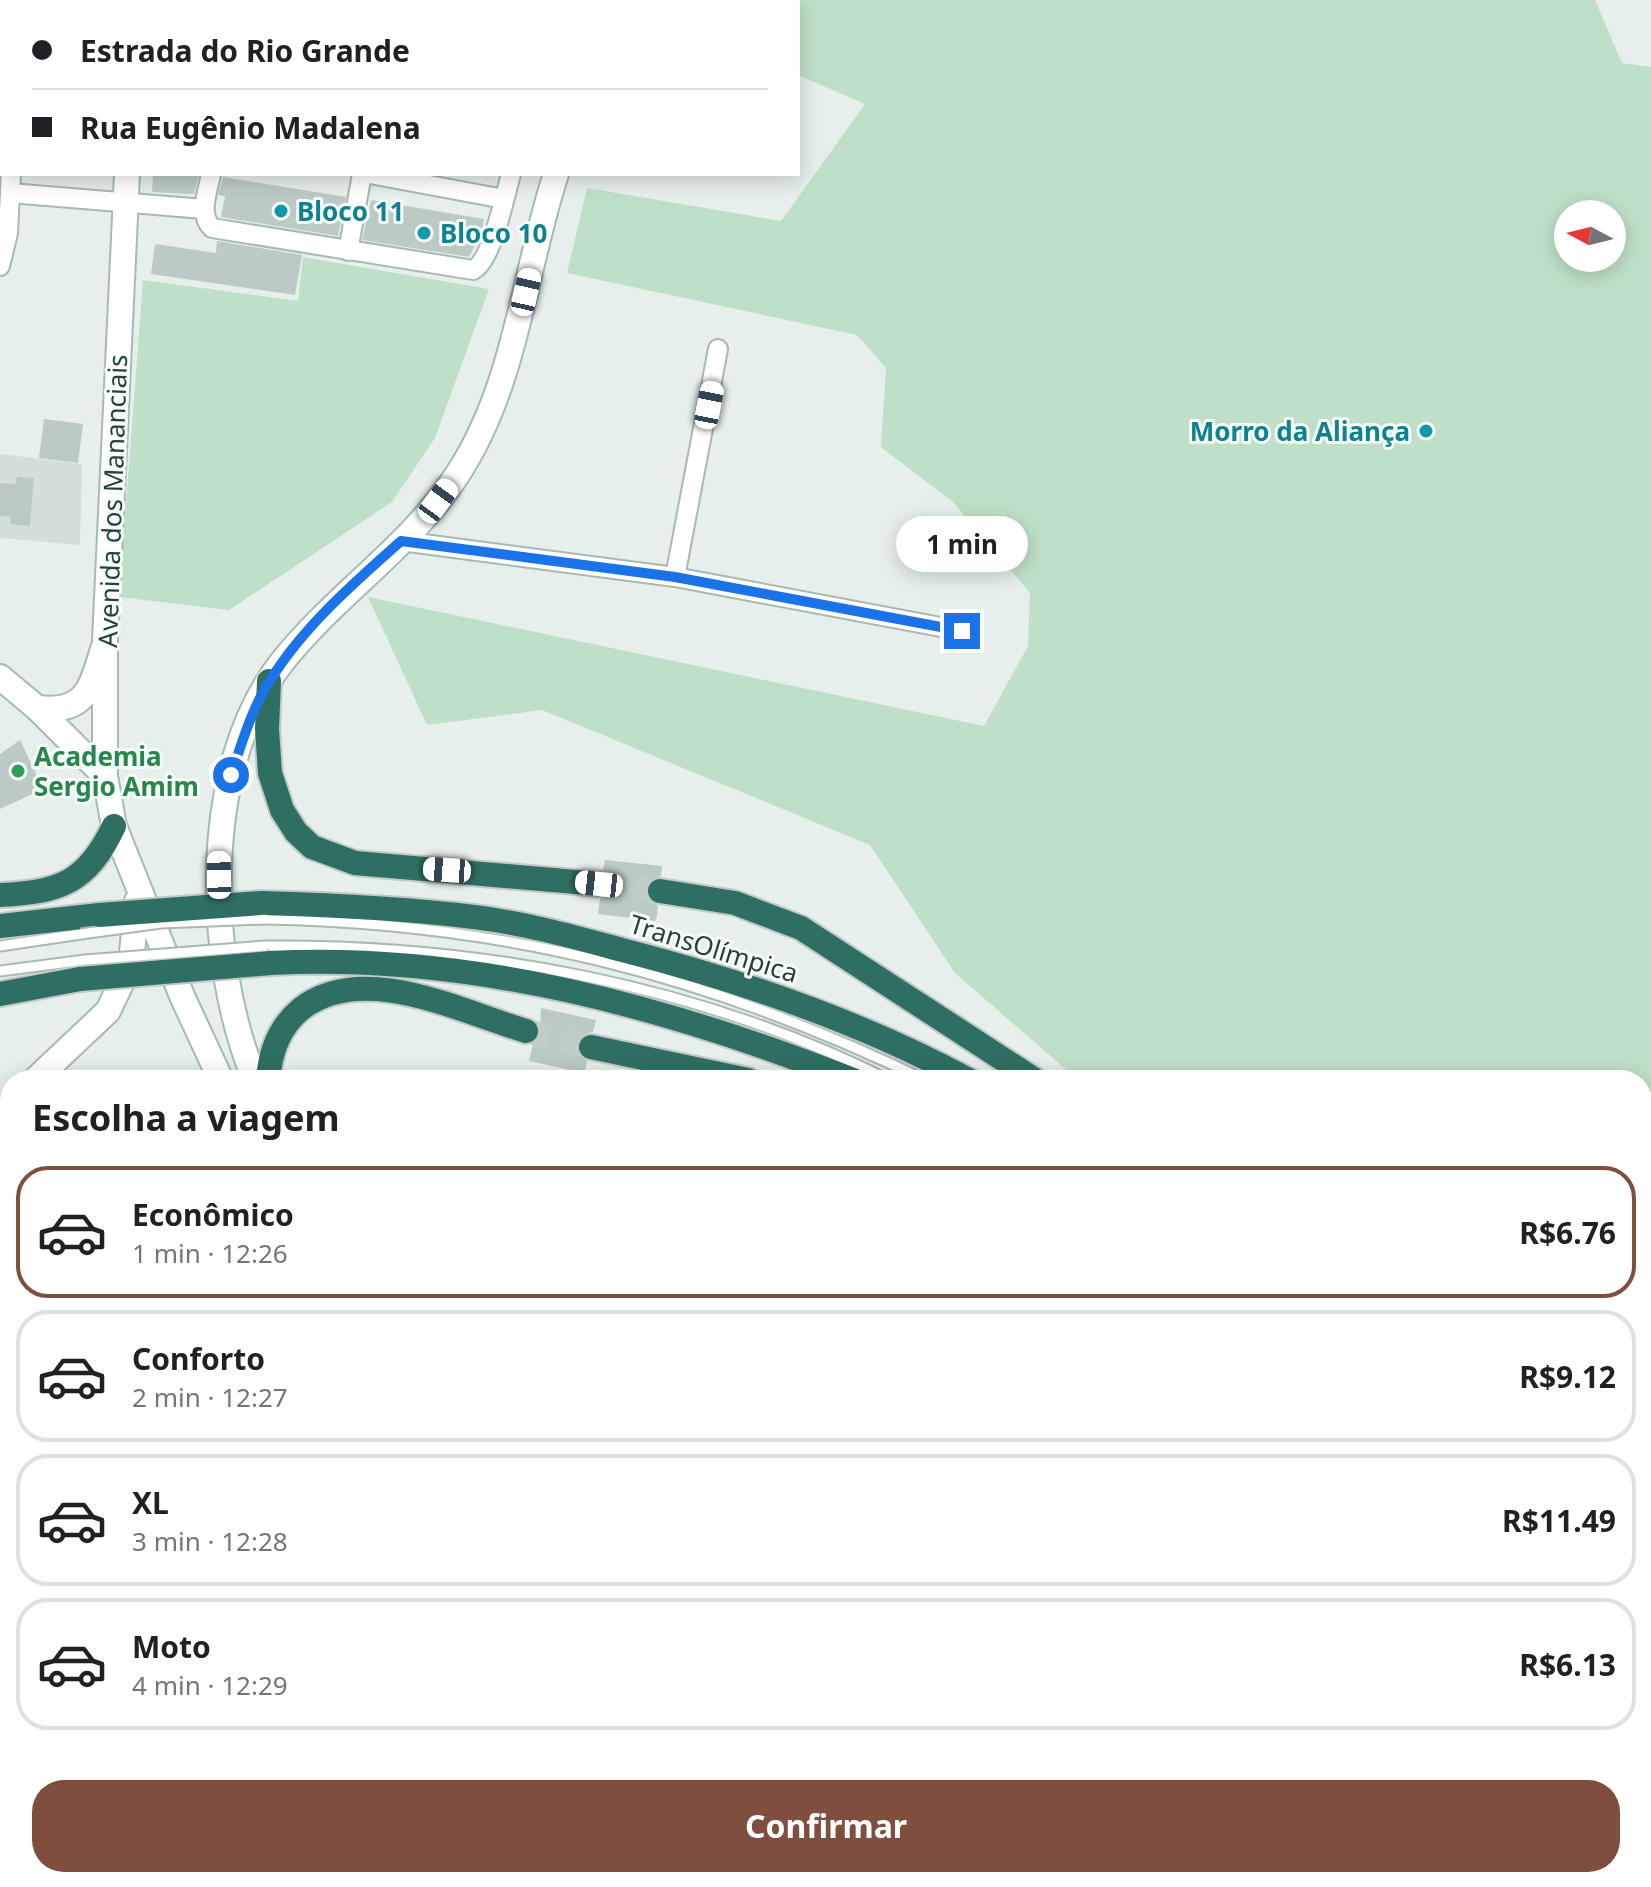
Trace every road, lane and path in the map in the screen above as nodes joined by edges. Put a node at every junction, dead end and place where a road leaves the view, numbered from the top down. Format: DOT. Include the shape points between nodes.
graph roads {
  1 [pos="127,176"];
  2 [pos="211,176"];
  3 [pos="362,176"];
  4 [pos="381,176"];
  5 [pos="510,176"];
  6 [pos="555,176"];
  7 [pos="10,183"];
  8 [pos="504,199"];
  9 [pos="125,203"];
  10 [pos="204,209"];
  11 [pos="348,251"];
  12 [pos="0,266"];
  13 [pos="718,349"];
  14 [pos="426,531"];
  15 [pos="675,577"];
  16 [pos="962,631"];
  17 [pos="105,641"];
  18 [pos="0,677"];
  19 [pos="269,681"];
  20 [pos="37,708"];
  21 [pos="105,776"];
  22 [pos="114,826"];
  23 [pos="599,884"];
  24 [pos="139,891"];
  25 [pos="660,891"];
  26 [pos="0,895"];
  27 [pos="262,911"];
  28 [pos="0,926"];
  29 [pos="0,946"];
  30 [pos="268,955"];
  31 [pos="82,969"];
  32 [pos="0,971"];
  33 [pos="0,994"];
  34 [pos="526,1031"];
  35 [pos="591,1047"];
  36 [pos="47,1070"];
  37 [pos="217,1070"];
  38 [pos="251,1070"];
  39 [pos="270,1070"];
  40 [pos="700,1070"];
  41 [pos="826,1070"];
  42 [pos="866,1070"];
  43 [pos="903,1070"];
  44 [pos="947,1070"];
  45 [pos="1020,1070"];
  1 -- 9 [label="main road, Avenida dos Mananciais"];
  2 -- 10 [label="street"];
  3 -- 11 [label="street"];
  4 -- 8 [label="street"];
  5 -- 8 [label="street"];
  6 -- 14 [label="main road" via="500,381 481,429"];
  7 -- 9 [label="street"];
  7 -- 12 [label="street"];
  8 -- 11 [label="street" via="477,269"];
  9 -- 10 [label="street"];
  9 -- 17 [label="main road, Avenida dos Mananciais"];
  10 -- 11 [label="street" via="207,223 219,230"];
  13 -- 15 [label="street"];
  14 -- 15 [label="street"];
  14 -- 19 [label="main road" via="401,541 332,605"];
  15 -- 16 [label="street"];
  17 -- 20 [label="main road" via="82,699 61,708"];
  17 -- 21 [label="main road, Avenida dos Mananciais"];
  18 -- 20 [label="main road"];
  19 -- 23 [label="highway" via="270,773 282,810 312,847 355,863"];
  19 -- 38 [label="main road" via="231,775 219,853 233,1021"];
  20 -- 21 [label="main road"];
  21 -- 22 [label="main road, Avenida dos Mananciais"];
  22 -- 24 [label="main road, Avenida dos Mananciais"];
  22 -- 26 [label="highway" via="103,850 65,886"];
  24 -- 36 [label="main road" via="131,963 120,990 108,1011"];
  24 -- 37 [label="main road, Avenida dos Mananciais"];
  25 -- 45 [label="highway" via="735,903 801,928"];
  27 -- 28 [label="highway, TransOlímpica, bridge" via="99,915"];
  27 -- 29 [label="lane, TransOlímpica, bridge"];
  27 -- 43 [label="lane, TransOlímpica" via="418,926 665,976 780,1015"];
  27 -- 44 [label="highway, TransOlímpica" via="363,905 477,917 595,942 724,976 805,1005"];
  30 -- 31 [label="highway, bridge"];
  30 -- 41 [label="highway" via="461,970 581,992 719,1030"];
  30 -- 42 [label="lane" via="344,945 470,956 581,976 718,1012"];
  31 -- 32 [label="lane"];
  31 -- 33 [label="highway"];
  34 -- 39 [label="highway" via="403,994 354,986 326,993 291,1017 273,1049"];
  35 -- 40 [label="highway"];
}
